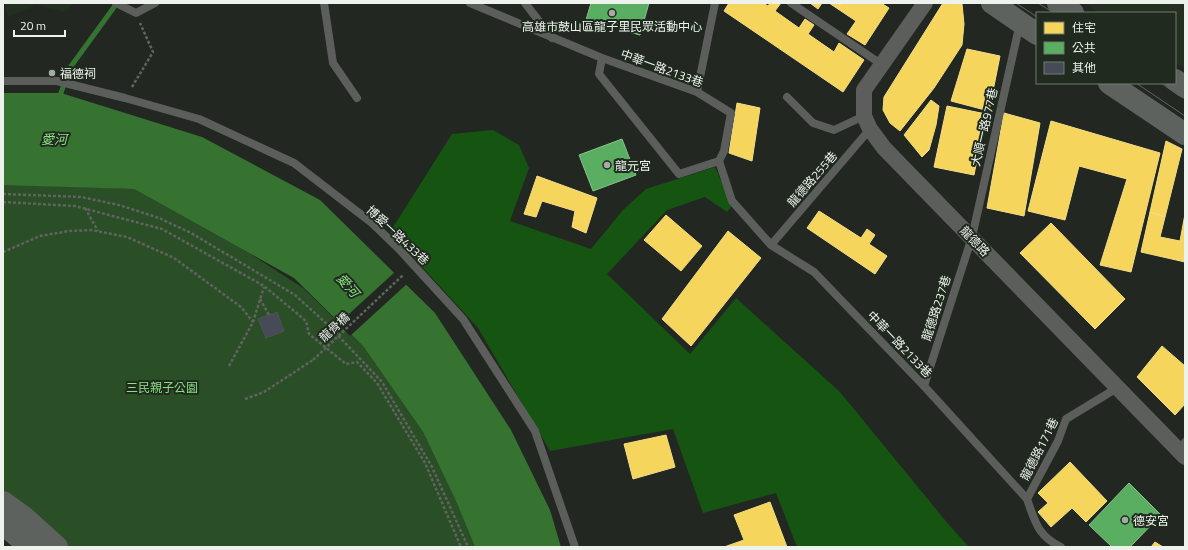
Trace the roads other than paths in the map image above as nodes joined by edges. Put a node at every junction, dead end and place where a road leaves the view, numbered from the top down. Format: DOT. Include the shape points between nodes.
graph roads {
  1 [pos="116,3"];
  2 [pos="155,3"];
  3 [pos="324,3"];
  4 [pos="470,3"];
  5 [pos="525,3"];
  6 [pos="715,3"];
  7 [pos="791,3"];
  8 [pos="925,3"];
  9 [pos="992,3"];
  10 [pos="1058,3"];
  11 [pos="1072,12"];
  12 [pos="1028,29"];
  13 [pos="553,39"];
  14 [pos="602,58"];
  15 [pos="881,64"];
  16 [pos="1176,81"];
  17 [pos="3,82"];
  18 [pos="1110,84"];
  19 [pos="1185,87"];
  20 [pos="697,92"];
  21 [pos="787,97"];
  22 [pos="357,98"];
  23 [pos="867,122"];
  24 [pos="1185,134"];
  25 [pos="719,161"];
  26 [pos="972,237"];
  27 [pos="771,245"];
  28 [pos="924,386"];
  29 [pos="1117,388"];
  30 [pos="1183,450"];
  31 [pos="1027,499"];
  32 [pos="3,502"];
  33 [pos="3,524"];
  34 [pos="30,547"];
  35 [pos="57,547"];
  36 [pos="575,547"];
  37 [pos="1061,547"];
  1 -- 2 [label="lane" via="136,13"];
  3 -- 22 [label="lane" via="333,63"];
  4 -- 13 [label="lane, 中華一路2133巷"];
  5 -- 13 [label="lane"];
  6 -- 20 [label="lane"];
  7 -- 15 [label="lane"];
  8 -- 15 [label="street"];
  9 -- 12 [label="street"];
  10 -- 11 [label="street"];
  12 -- 26 [label="lane, 大順一路977巷"];
  13 -- 14 [label="lane, 中華一路2133巷"];
  14 -- 20 [label="lane, 中華一路2133巷"];
  14 -- 25 [label="lane, 中華一路2133巷" via="599,74 679,174"];
  15 -- 23 [label="street" via="864,90"];
  16 -- 19 [label="street"];
  17 -- 36 [label="lane, 博愛一路433巷" via="57,81 199,119 294,163 372,224 398,248 463,319 535,431"];
  18 -- 24 [label="street"];
  20 -- 25 [label="lane, 中華一路2133巷" via="731,113 724,151"];
  21 -- 23 [label="lane" via="813,123 834,130"];
  23 -- 26 [label="street, 龍德路" via="884,148"];
  23 -- 27 [label="lane, 龍德路255巷"];
  25 -- 27 [label="lane, 中華一路2133巷" via="732,201"];
  26 -- 28 [label="lane, 龍德路237巷"];
  26 -- 29 [label="street, 龍德路"];
  27 -- 28 [label="lane, 中華一路2133巷" via="814,272"];
  28 -- 31 [label="lane, 中華一路2133巷"];
  29 -- 30 [label="street, 龍德路"];
  29 -- 31 [label="lane, 龍德路171巷" via="1066,419 1058,441"];
  31 -- 37 [label="lane, 中華一路2133巷" via="1035,522 1048,540"];
  32 -- 35 [label="street"];
  33 -- 34 [label="street"];
}
